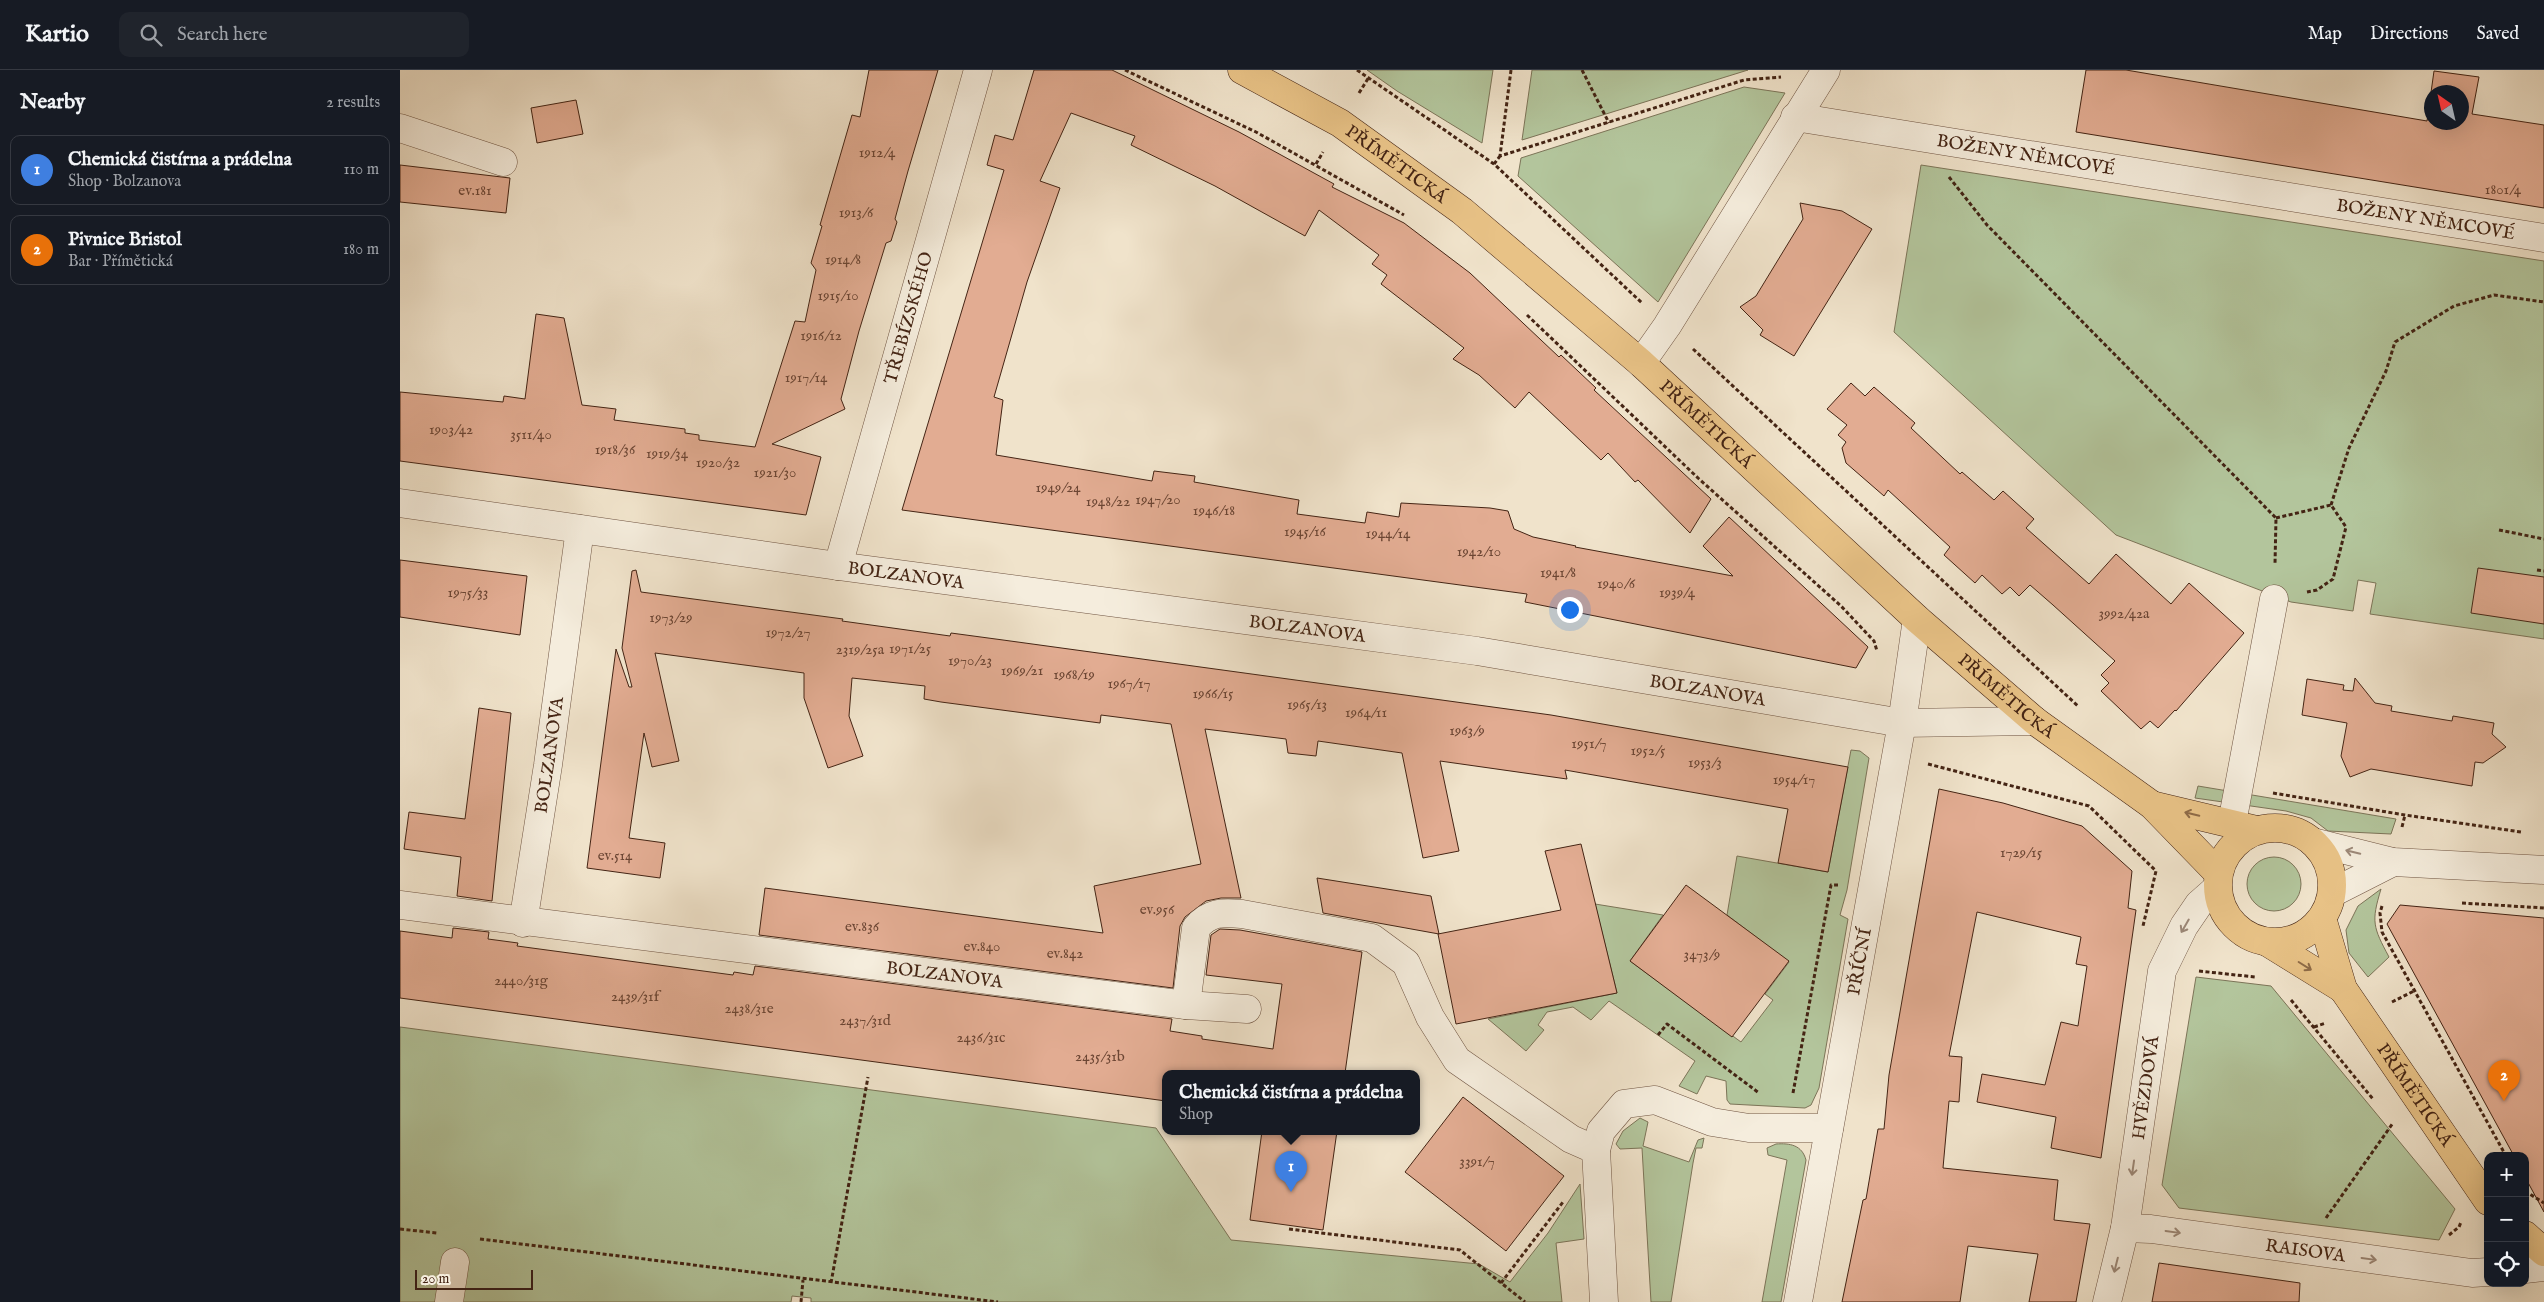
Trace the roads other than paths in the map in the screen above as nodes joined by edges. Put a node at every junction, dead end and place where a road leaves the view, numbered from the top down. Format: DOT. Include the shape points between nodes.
graph roads {
  1 [pos="978,70"];
  2 [pos="1245,71"];
  3 [pos="1822,75"];
  4 [pos="1795,117"];
  5 [pos="400,128"];
  6 [pos="503,162"];
  7 [pos="2544,238"];
  8 [pos="1641,363"];
  9 [pos="400,503"];
  10 [pos="580,529"];
  11 [pos="838,566"];
  12 [pos="2274,599"];
  13 [pos="1917,619"];
  14 [pos="2035,721"];
  15 [pos="1902,722"];
  16 [pos="2152,805"];
  17 [pos="2244,826"];
  18 [pos="2313,842"];
  19 [pos="2394,862"];
  20 [pos="2544,870"];
  21 [pos="2217,881"];
  22 [pos="2332,893"];
  23 [pos="400,905"];
  24 [pos="2322,918"];
  25 [pos="523,923"];
  26 [pos="2267,942"];
  27 [pos="2344,990"];
  28 [pos="1186,1005"];
  29 [pos="1246,1009"];
  30 [pos="1829,1128"];
  31 [pos="1597,1160"];
  32 [pos="2485,1197"];
  33 [pos="2125,1228"];
  34 [pos="2529,1239"];
  35 [pos="2544,1252"];
  36 [pos="455,1262"];
  37 [pos="2544,1267"];
  38 [pos="2529,1269"];
  39 [pos="2484,1272"];
  40 [pos="450,1302"];
  41 [pos="1604,1302"];
  42 [pos="1798,1302"];
  43 [pos="2107,1302"];
  1 -- 11 [label="street, TŘEBÍZSKÉHO"];
  2 -- 8 [label="main road, PŘÍMĚTICKÁ" via="1340,123 1462,212"];
  3 -- 4 [label="street"];
  4 -- 7 [label="street, BOŽENY NĚMCOVÉ"];
  4 -- 8 [label="street"];
  5 -- 6 [label="street"];
  8 -- 13 [label="main road, PŘÍMĚTICKÁ"];
  9 -- 10 [label="street, BOLZANOVA"];
  10 -- 11 [label="street, BOLZANOVA"];
  10 -- 25 [label="street, BOLZANOVA"];
  11 -- 15 [label="street, BOLZANOVA" via="1477,651"];
  12 -- 17 [label="street" via="2239,787"];
  13 -- 14 [label="main road, PŘÍMĚTICKÁ"];
  13 -- 15 [label="street, PŘÍČNÍ"];
  14 -- 15 [label="street, BOLZANOVA"];
  14 -- 16 [label="main road, PŘÍMĚTICKÁ"];
  15 -- 30 [label="street, PŘÍČNÍ"];
  17 -- 16 [label="main road, PŘÍMĚTICKÁ, one-way"];
  16 -- 21 [label="main road, PŘÍMĚTICKÁ"];
  17 -- 18 [label="main road" via="2296,831"];
  17 -- 21 [label="main road" via="2239,840 2226,855"];
  19 -- 18 [label="street, one-way"];
  18 -- 22 [label="main road" via="2325,856 2332,874"];
  19 -- 20 [label="street"];
  19 -- 22 [label="street"];
  21 -- 26 [label="main road" via="2223,911 2234,926 2249,937"];
  21 -- 33 [label="street, HVĚZDOVÁ, one-way" via="2184,926 2162,971"];
  22 -- 24 [label="main road"];
  23 -- 25 [label="street, BOLZANOVA"];
  24 -- 26 [label="main road" via="2298,938"];
  24 -- 27 [label="main road, PŘÍMĚTICKÁ"];
  25 -- 28 [label="street, BOLZANOVA"];
  26 -- 27 [label="main road, PŘÍMĚTICKÁ, one-way"];
  27 -- 32 [label="main road, PŘÍMĚTICKÁ"];
  28 -- 29 [label="street, BOLZANOVA"];
  28 -- 31 [label="street" via="1196,928 1212,914 1242,914 1372,938 1406,963 1438,1032 1458,1060"];
  30 -- 31 [label="street" via="1740,1126 1712,1122 1655,1100 1624,1104 1601,1131"];
  30 -- 42 [label="street, PŘÍČNÍ"];
  31 -- 41 [label="street"];
  33 -- 39 [label="street, RAISOVA, one-way"];
  33 -- 43 [label="street, HVĚZDOVÁ, one-way"];
  34 -- 35 [label="main road"];
  36 -- 40 [label="street"];
  37 -- 38 [label="street"];
}
